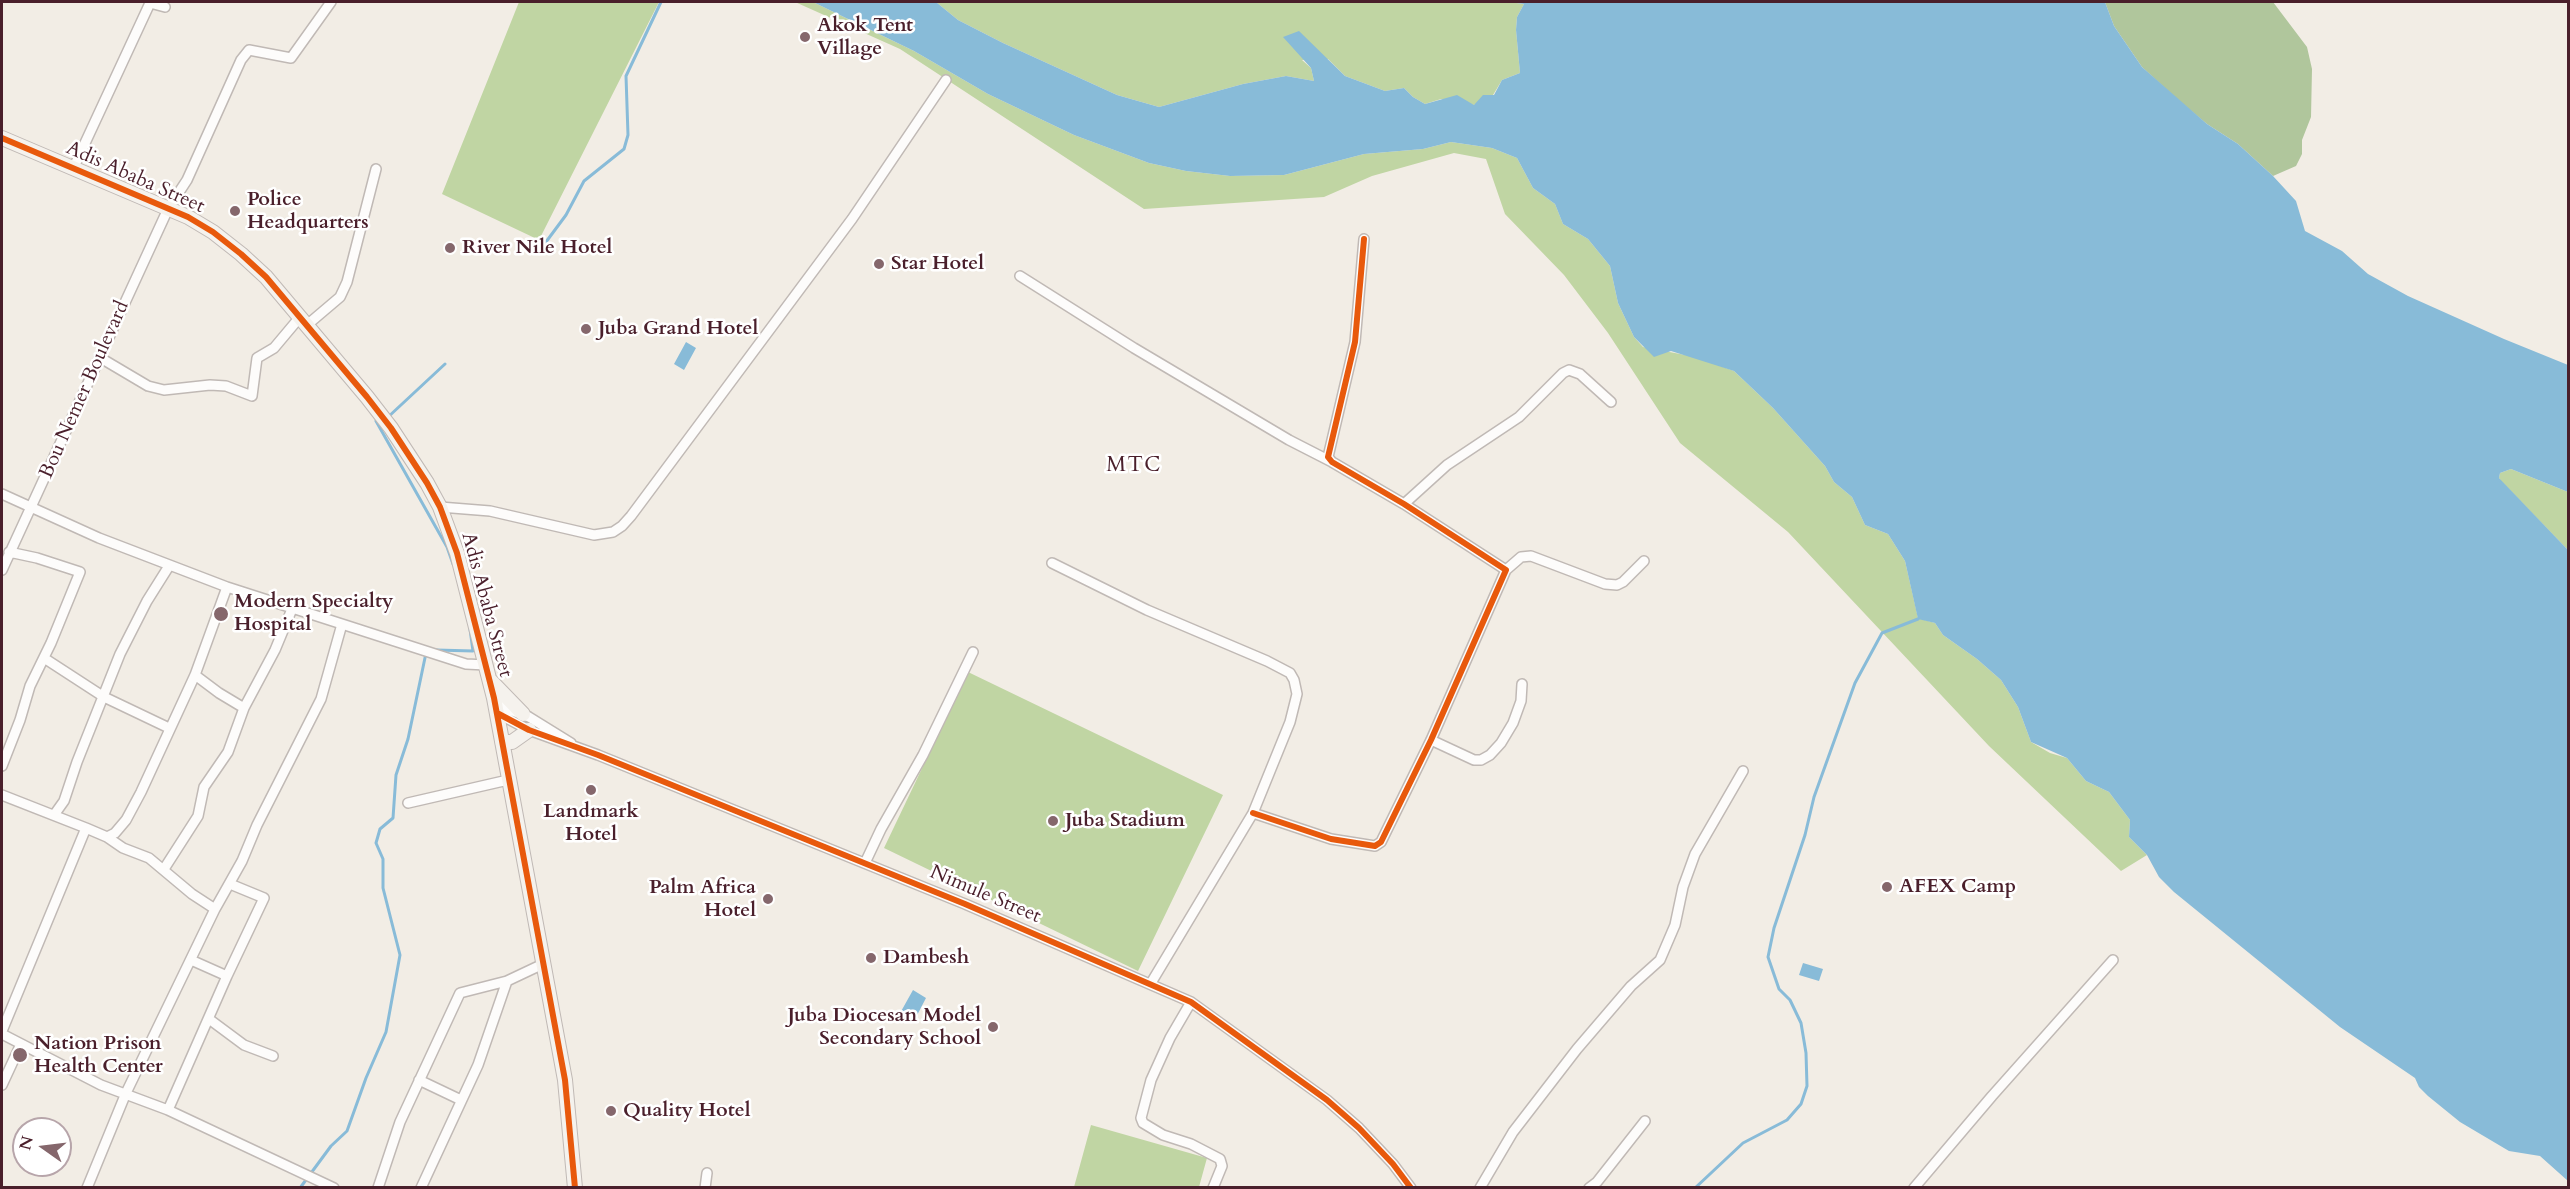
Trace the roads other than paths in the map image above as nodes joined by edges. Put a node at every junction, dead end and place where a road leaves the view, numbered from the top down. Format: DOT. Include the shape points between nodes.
graph roads {
  1 [pos="331,2"];
  2 [pos="165,8"];
  3 [pos="946,80"];
  4 [pos="2,138"];
  5 [pos="74,169"];
  6 [pos="376,169"];
  7 [pos="168,209"];
  8 [pos="1364,239"];
  9 [pos="1020,276"];
  10 [pos="303,321"];
  11 [pos="99,357"];
  12 [pos="1611,402"];
  13 [pos="1332,462"];
  14 [pos="2,494"];
  15 [pos="1404,504"];
  16 [pos="440,507"];
  17 [pos="30,509"];
  18 [pos="9,552"];
  19 [pos="1644,561"];
  20 [pos="1052,563"];
  21 [pos="169,566"];
  22 [pos="2,570"];
  23 [pos="1506,570"];
  24 [pos="227,587"];
  25 [pos="292,609"];
  26 [pos="342,624"];
  27 [pos="973,652"];
  28 [pos="44,658"];
  29 [pos="487,671"];
  30 [pos="195,675"];
  31 [pos="1522,684"];
  32 [pos="104,697"];
  33 [pos="494,698"];
  34 [pos="244,708"];
  35 [pos="497,713"];
  36 [pos="523,714"];
  37 [pos="169,728"];
  38 [pos="529,730"];
  39 [pos="1431,740"];
  40 [pos="502,742"];
  41 [pos="575,746"];
  42 [pos="2,766"];
  43 [pos="1743,771"];
  44 [pos="508,780"];
  45 [pos="2,795"];
  46 [pos="408,803"];
  47 [pos="1253,813"];
  48 [pos="54,815"];
  49 [pos="86,828"];
  50 [pos="107,837"];
  51 [pos="865,863"];
  52 [pos="164,869"];
  53 [pos="230,884"];
  54 [pos="215,909"];
  55 [pos="191,960"];
  56 [pos="2113,960"];
  57 [pos="543,964"];
  58 [pos="227,976"];
  59 [pos="507,981"];
  60 [pos="1151,983"];
  61 [pos="1191,1002"];
  62 [pos="209,1020"];
  63 [pos="2,1033"];
  64 [pos="21,1044"];
  65 [pos="273,1056"];
  66 [pos="419,1080"];
  67 [pos="2,1085"];
  68 [pos="126,1093"];
  69 [pos="460,1101"];
  70 [pos="168,1110"];
  71 [pos="1645,1121"];
  72 [pos="707,1173"];
  73 [pos="87,1188"];
  74 [pos="334,1188"];
  75 [pos="378,1188"];
  76 [pos="421,1188"];
  77 [pos="575,1188"];
  78 [pos="705,1188"];
  79 [pos="1213,1188"];
  80 [pos="1412,1188"];
  81 [pos="1480,1188"];
  82 [pos="1590,1188"];
  83 [pos="1914,1188"];
  1 -- 7 [label="street, Bou Nemer Boulevard" via="291,58 249,50 245,53 187,180"];
  2 -- 5 [label="street" via="150,3"];
  3 -- 16 [label="street" via="852,219 622,526 594,535 482,509"];
  4 -- 5 [label="street, Adis Ababa Street"];
  5 -- 7 [label="street, Adis Ababa Street"];
  6 -- 10 [label="street" via="340,297"];
  7 -- 10 [label="street, Adis Ababa Street" via="213,232 242,254"];
  7 -- 11 [label="street, Bou Nemer Boulevard"];
  8 -- 13 [label="street" via="1355,342 1329,450"];
  9 -- 13 [label="street" via="1195,384"];
  10 -- 11 [label="street" via="257,358 252,396 226,386 156,388"];
  10 -- 16 [label="street, Adis Ababa Street" via="391,428"];
  11 -- 17 [label="street, Bou Nemer Boulevard"];
  12 -- 15 [label="street" via="1580,374 1569,370 1519,417 1447,465"];
  13 -- 15 [label="street"];
  14 -- 17 [label="street"];
  15 -- 23 [label="street"];
  16 -- 29 [label="street, Adis Ababa Street" via="457,553"];
  17 -- 18 [label="street, Bou Nemer Boulevard"];
  17 -- 21 [label="street"];
  18 -- 22 [label="street, Bou Nemer Boulevard"];
  18 -- 28 [label="street" via="80,572"];
  19 -- 23 [label="street" via="1617,585 1531,556 1521,557"];
  20 -- 47 [label="street" via="1290,673 1297,694 1290,722"];
  21 -- 24 [label="street"];
  21 -- 32 [label="street" via="127,639"];
  23 -- 39 [label="street"];
  24 -- 25 [label="street"];
  24 -- 30 [label="street"];
  25 -- 26 [label="street"];
  25 -- 34 [label="street"];
  26 -- 29 [label="street"];
  26 -- 53 [label="street" via="321,699"];
  27 -- 51 [label="street"];
  28 -- 32 [label="street"];
  28 -- 42 [label="street"];
  29 -- 33 [label="street, Adis Ababa Street"];
  29 -- 36 [label="street"];
  30 -- 34 [label="street"];
  30 -- 37 [label="street"];
  31 -- 39 [label="street" via="1513,723 1490,755 1474,760"];
  32 -- 37 [label="street"];
  32 -- 48 [label="street" via="64,801"];
  33 -- 35 [label="street, Adis Ababa Street"];
  33 -- 36 [label="street, Nimule Street" via="507,709"];
  34 -- 52 [label="street" via="228,752 204,787 198,816"];
  35 -- 38 [label="street, Nimule Street"];
  35 -- 40 [label="street, Adis Ababa Street"];
  36 -- 41 [label="street, Nimule Street"];
  37 -- 50 [label="street" via="126,820"];
  38 -- 40 [label="street" via="512,742"];
  38 -- 41 [label="street, Nimule Street"];
  39 -- 47 [label="street" via="1375,846 1331,839"];
  40 -- 44 [label="street, Adis Ababa Street"];
  41 -- 51 [label="street, Nimule Street"];
  43 -- 81 [label="street" via="1695,854 1675,925 1660,960 1631,986 1577,1049 1513,1132"];
  44 -- 46 [label="street"];
  44 -- 57 [label="street, Adis Ababa Street"];
  45 -- 48 [label="street"];
  47 -- 60 [label="street"];
  48 -- 49 [label="street"];
  49 -- 50 [label="street"];
  49 -- 63 [label="street"];
  50 -- 52 [label="street"];
  51 -- 60 [label="street, Nimule Street"];
  52 -- 54 [label="street"];
  53 -- 54 [label="street"];
  53 -- 58 [label="street" via="264,898"];
  54 -- 55 [label="street"];
  55 -- 58 [label="street"];
  55 -- 68 [label="street"];
  56 -- 83 [label="street"];
  57 -- 59 [label="street"];
  57 -- 77 [label="street, Adis Ababa Street" via="565,1080"];
  58 -- 62 [label="street"];
  59 -- 66 [label="street" via="462,991"];
  59 -- 69 [label="street" via="478,1065"];
  60 -- 61 [label="street, Nimule Street"];
  61 -- 79 [label="street" via="1151,1080 1141,1118 1163,1135 1191,1144 1220,1160 1222,1166"];
  61 -- 80 [label="street, Nimule Street" via="1327,1100 1359,1128"];
  62 -- 65 [label="street" via="244,1045"];
  62 -- 70 [label="street"];
  63 -- 64 [label="street"];
  64 -- 67 [label="street"];
  64 -- 68 [label="street" via="101,1085"];
  66 -- 69 [label="street"];
  66 -- 75 [label="street"];
  68 -- 70 [label="street"];
  68 -- 73 [label="street"];
  69 -- 76 [label="street"];
  70 -- 74 [label="street"];
  71 -- 82 [label="street"];
  72 -- 78 [label="street"];
}
